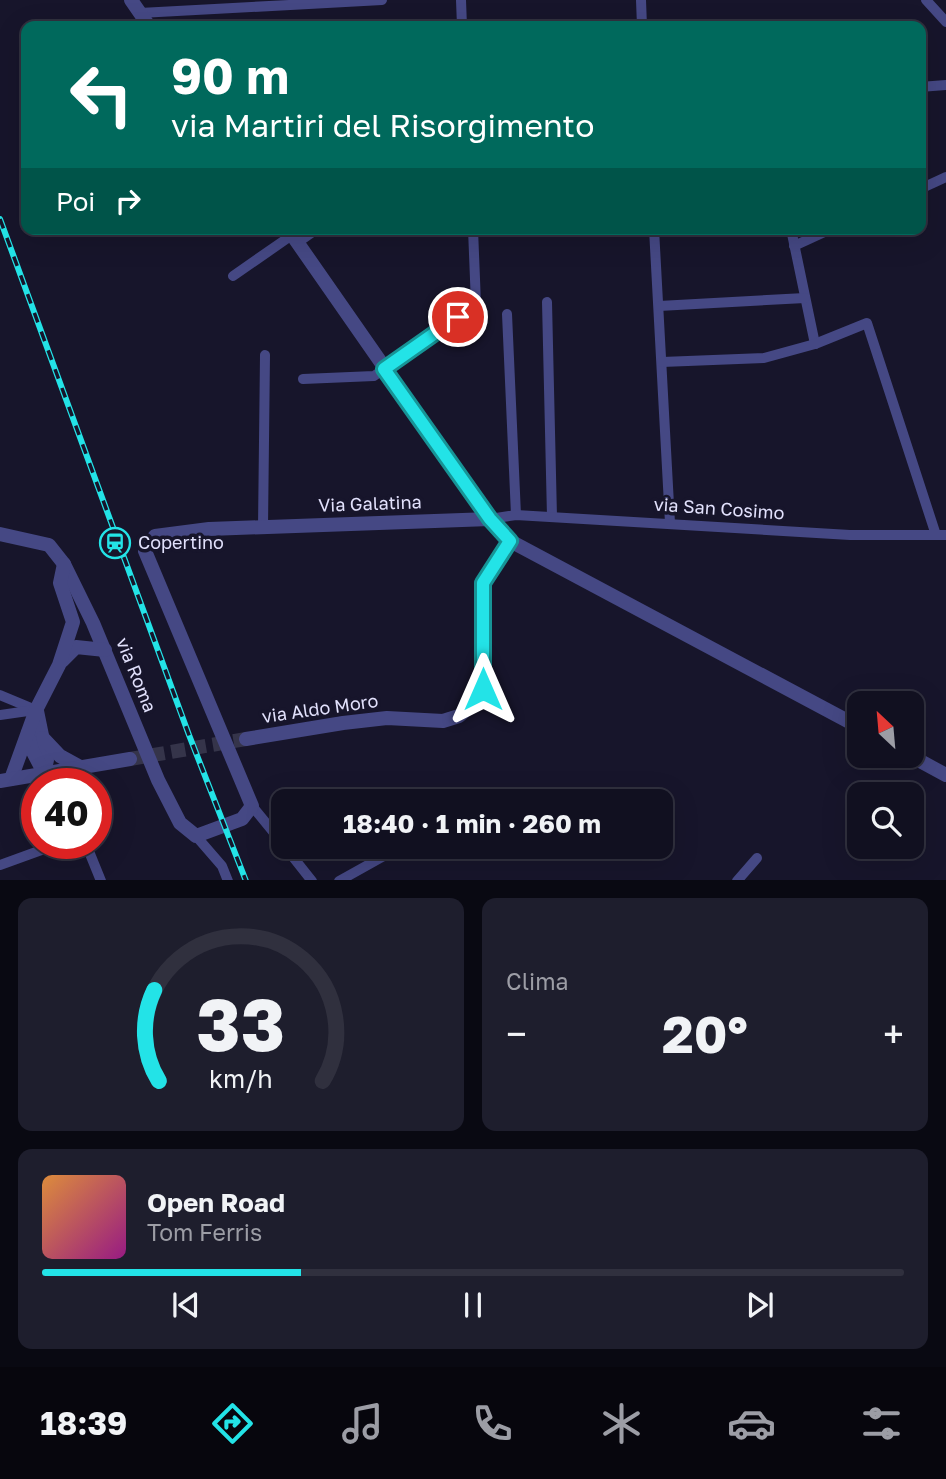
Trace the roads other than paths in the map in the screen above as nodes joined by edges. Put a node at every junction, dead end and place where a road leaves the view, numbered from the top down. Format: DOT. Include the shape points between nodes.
graph roads {
  1 [pos="131,0"];
  2 [pos="382,0"];
  3 [pos="461,0"];
  4 [pos="641,0"];
  5 [pos="926,0"];
  6 [pos="140,13"];
  7 [pos="146,21"];
  8 [pos="462,21"];
  9 [pos="642,21"];
  10 [pos="946,22"];
  11 [pos="946,85"];
  12 [pos="926,87"];
  13 [pos="946,177"];
  14 [pos="926,185"];
  15 [pos="473,235"];
  16 [pos="654,235"];
  17 [pos="792,235"];
  18 [pos="818,235"];
  19 [pos="292,236"];
  20 [pos="794,246"];
  21 [pos="233,276"];
  22 [pos="805,298"];
  23 [pos="547,302"];
  24 [pos="659,306"];
  25 [pos="507,314"];
  26 [pos="814,344"];
  27 [pos="265,355"];
  28 [pos="662,362"];
  29 [pos="384,369"];
  30 [pos="303,379"];
  31 [pos="516,515"];
  32 [pos="552,517"];
  33 [pos="490,519"];
  34 [pos="670,523"];
  35 [pos="262,527"];
  36 [pos="0,534"];
  37 [pos="941,535"];
  38 [pos="510,541"];
  39 [pos="64,564"];
  40 [pos="73,622"];
  41 [pos="93,623"];
  42 [pos="76,647"];
  43 [pos="105,650"];
  44 [pos="59,664"];
  45 [pos="0,695"];
  46 [pos="36,710"];
  47 [pos="0,715"];
  48 [pos="847,721"];
  49 [pos="35,734"];
  50 [pos="246,739"];
  51 [pos="130,759"];
  52 [pos="924,763"];
  53 [pos="80,767"];
  54 [pos="41,768"];
  55 [pos="74,768"];
  56 [pos="946,775"];
  57 [pos="5,780"];
  58 [pos="252,806"];
  59 [pos="271,830"];
  60 [pos="196,836"];
  61 [pos="21,857"];
  62 [pos="757,858"];
  63 [pos="92,859"];
  64 [pos="295,859"];
  65 [pos="378,859"];
  66 [pos="0,865"];
  67 [pos="100,880"];
  68 [pos="228,880"];
  69 [pos="312,880"];
  70 [pos="339,880"];
  71 [pos="737,880"];
  1 -- 6 [label="street"];
  2 -- 6 [label="street"];
  3 -- 8 [label="street"];
  4 -- 9 [label="street"];
  5 -- 10 [label="street"];
  6 -- 7 [label="street"];
  11 -- 12 [label="street"];
  13 -- 14 [label="street"];
  15 -- 29 [label="street" via="476,304"];
  16 -- 24 [label="street"];
  17 -- 20 [label="street"];
  18 -- 20 [label="street"];
  19 -- 21 [label="street"];
  19 -- 29 [label="street"];
  20 -- 22 [label="street"];
  22 -- 24 [label="street"];
  22 -- 26 [label="street"];
  23 -- 32 [label="street"];
  24 -- 28 [label="street"];
  25 -- 31 [label="street"];
  26 -- 28 [label="street" via="764,358"];
  26 -- 37 [label="street" via="867,323"];
  27 -- 35 [label="street"];
  28 -- 34 [label="street"];
  29 -- 30 [label="street" via="374,376"];
  29 -- 33 [label="street"];
  31 -- 32 [label="street, via San Cosimo"];
  31 -- 33 [label="street, via San Cosimo"];
  32 -- 34 [label="street, via San Cosimo"];
  33 -- 35 [label="street, Via Galatina"];
  33 -- 38 [label="street"];
  34 -- 37 [label="street, via San Cosimo" via="850,535"];
  35 -- 58 [label="street, Via Galatina" via="155,536 145,551"];
  36 -- 39 [label="street, via Roma" via="49,545"];
  38 -- 48 [label="street"];
  38 -- 50 [label="street, via Aldo Moro" via="483,583 483,689 459,716 443,721 365,720"];
  39 -- 40 [label="street" via="60,583"];
  39 -- 41 [label="street, via Roma"];
  40 -- 41 [label="street"];
  40 -- 44 [label="street"];
  41 -- 42 [label="street"];
  41 -- 43 [label="street, via Roma"];
  42 -- 43 [label="street"];
  42 -- 44 [label="street"];
  43 -- 60 [label="street, via Roma" via="158,780 180,823"];
  44 -- 46 [label="street"];
  45 -- 46 [label="street"];
  46 -- 47 [label="street"];
  46 -- 49 [label="street"];
  49 -- 53 [label="street"];
  49 -- 54 [label="street" via="32,750"];
  49 -- 57 [label="street"];
  51 -- 53 [label="street"];
  52 -- 56 [label="street"];
  53 -- 55 [label="street"];
  58 -- 59 [label="street"];
  58 -- 60 [label="street" via="242,819"];
  60 -- 68 [label="street"];
  61 -- 66 [label="street"];
  62 -- 71 [label="street"];
  63 -- 67 [label="street"];
  64 -- 69 [label="street"];
  65 -- 70 [label="street"];
}
